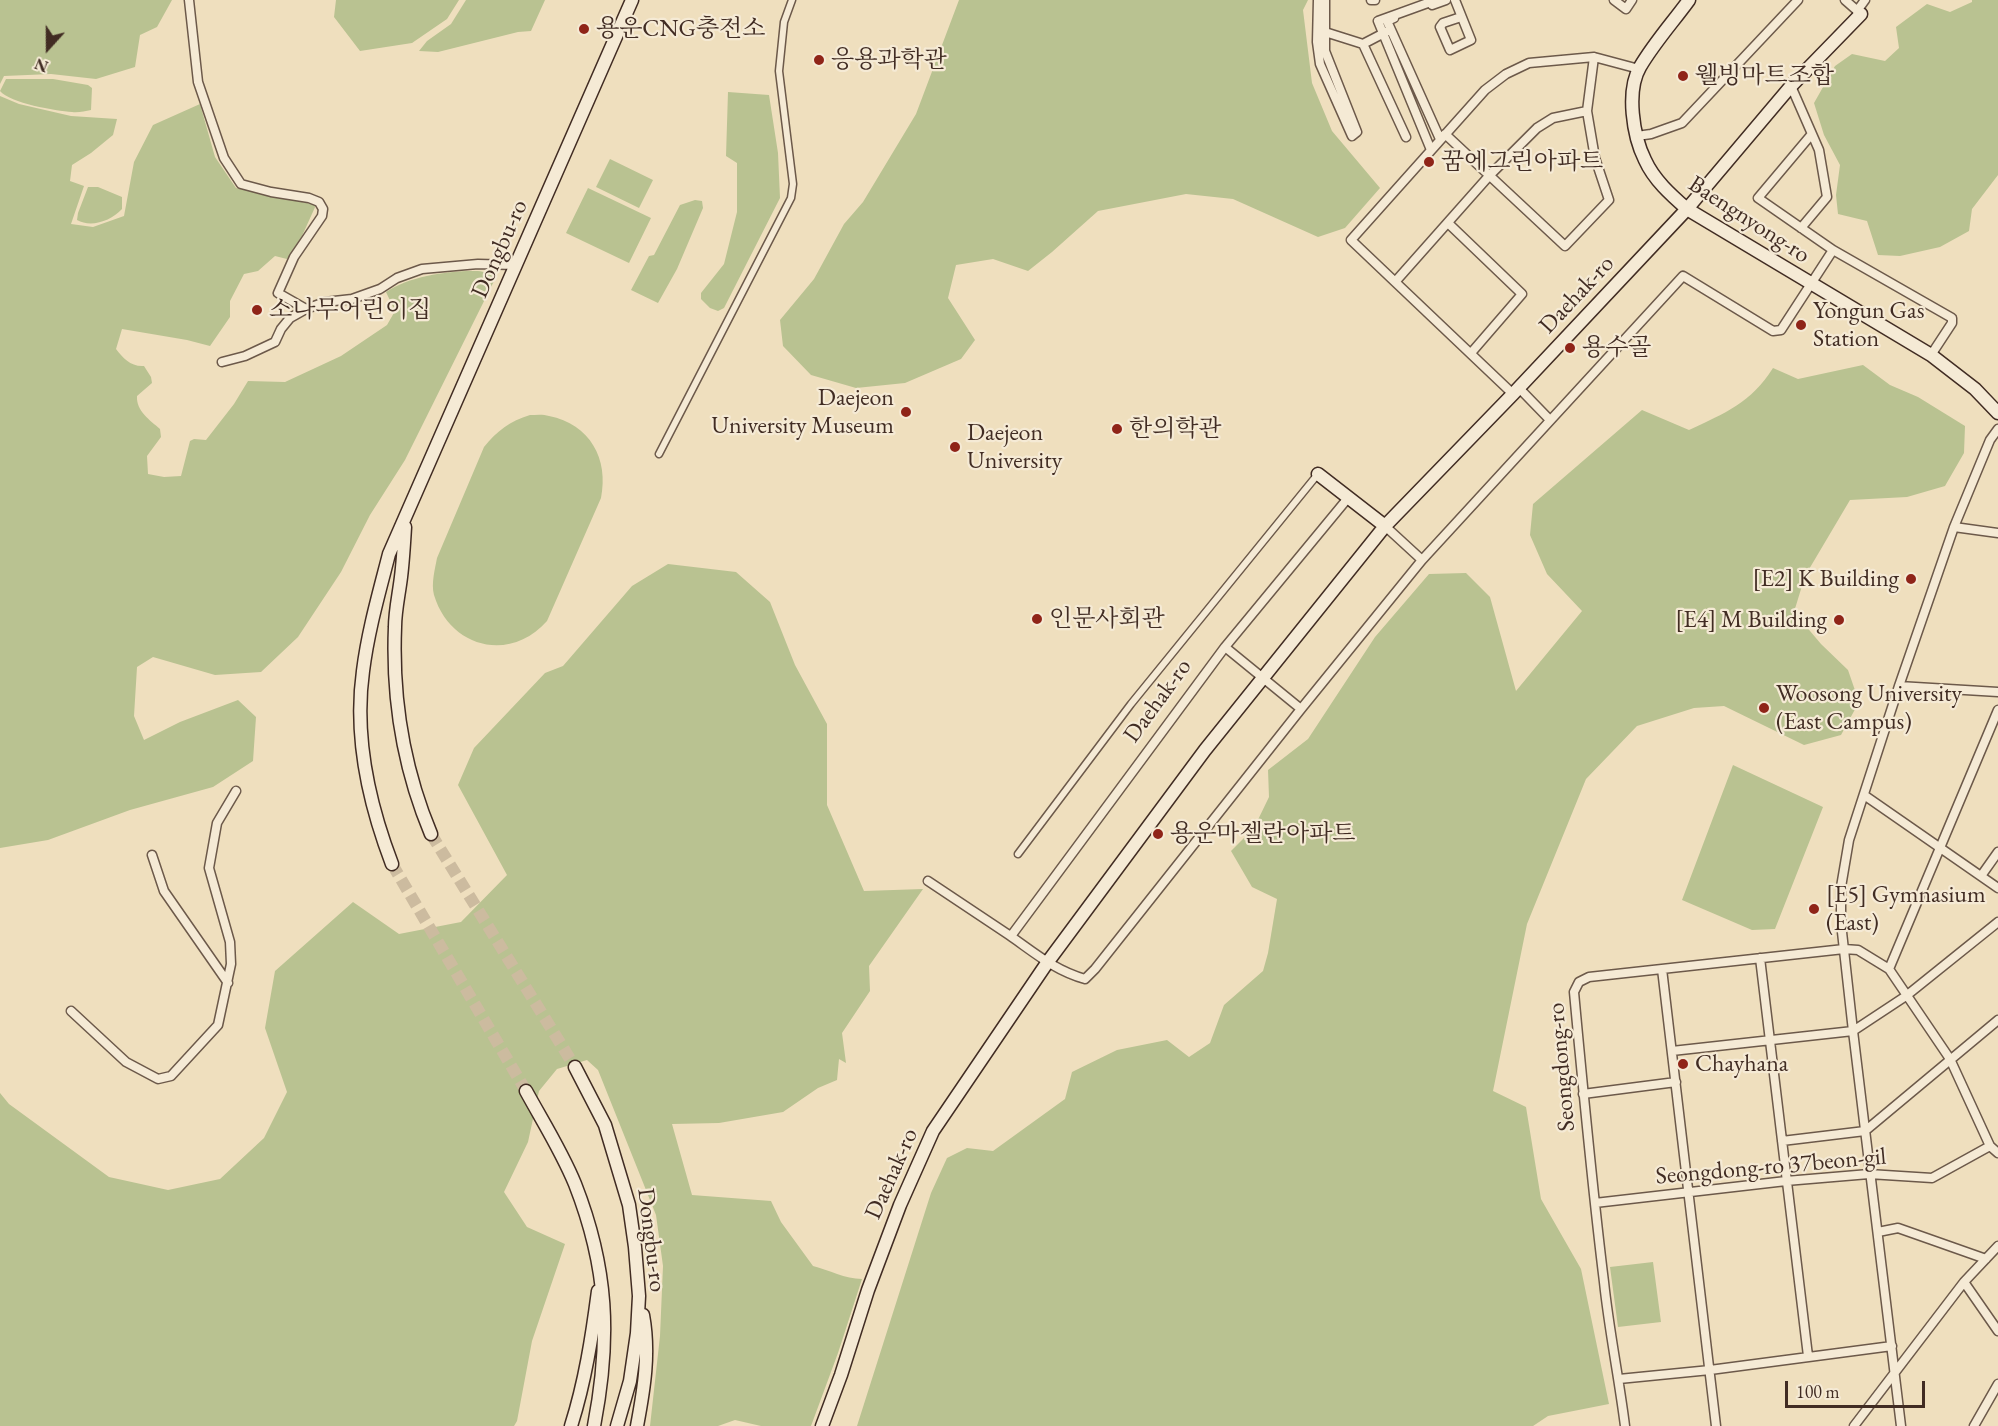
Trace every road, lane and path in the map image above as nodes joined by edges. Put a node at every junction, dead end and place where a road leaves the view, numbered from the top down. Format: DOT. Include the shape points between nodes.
graph roads {
  1 [pos="189,0"];
  2 [pos="632,0"];
  3 [pos="792,0"];
  4 [pos="1318,0"];
  5 [pos="1325,0"];
  6 [pos="1436,0"];
  7 [pos="1446,0"];
  8 [pos="1455,0"];
  9 [pos="1614,0"];
  10 [pos="1632,0"];
  11 [pos="1689,0"];
  12 [pos="1798,0"];
  13 [pos="1845,0"];
  14 [pos="1865,0"];
  15 [pos="1859,13"];
  16 [pos="1461,17"];
  17 [pos="1387,31"];
  18 [pos="1325,32"];
  19 [pos="1363,44"];
  20 [pos="1594,57"];
  21 [pos="1639,69"];
  22 [pos="1791,86"];
  23 [pos="1587,111"];
  24 [pos="1811,135"];
  25 [pos="1637,136"];
  26 [pos="1406,137"];
  27 [pos="1442,137"];
  28 [pos="1431,150"];
  29 [pos="1489,176"];
  30 [pos="1687,208"];
  31 [pos="1448,223"];
  32 [pos="1801,228"];
  33 [pos="1833,250"];
  34 [pos="516,265"];
  35 [pos="1395,282"];
  36 [pos="1810,284"];
  37 [pos="306,309"];
  38 [pos="1471,353"];
  39 [pos="1931,354"];
  40 [pos="222,362"];
  41 [pos="1516,390"];
  42 [pos="1998,413"];
  43 [pos="1550,420"];
  44 [pos="1998,429"];
  45 [pos="659,454"];
  46 [pos="1318,474"];
  47 [pos="1348,498"];
  48 [pos="406,514"];
  49 [pos="1385,526"];
  50 [pos="1954,527"];
  51 [pos="1998,532"];
  52 [pos="1422,560"];
  53 [pos="1225,647"];
  54 [pos="1263,678"];
  55 [pos="1899,686"];
  56 [pos="1998,692"];
  57 [pos="1301,709"];
  58 [pos="1998,710"];
  59 [pos="236,791"];
  60 [pos="1864,795"];
  61 [pos="431,834"];
  62 [pos="1940,847"];
  63 [pos="1998,852"];
  64 [pos="1018,854"];
  65 [pos="152,855"];
  66 [pos="392,864"];
  67 [pos="1981,876"];
  68 [pos="928,881"];
  69 [pos="1998,888"];
  70 [pos="1998,922"];
  71 [pos="1011,936"];
  72 [pos="1844,949"];
  73 [pos="1760,958"];
  74 [pos="1047,963"];
  75 [pos="1662,969"];
  76 [pos="1889,969"];
  77 [pos="228,983"];
  78 [pos="1906,996"];
  79 [pos="71,1011"];
  80 [pos="1998,1020"];
  81 [pos="1853,1031"];
  82 [pos="1770,1040"];
  83 [pos="1672,1051"];
  84 [pos="1950,1059"];
  85 [pos="575,1067"];
  86 [pos="1676,1082"];
  87 [pos="526,1091"];
  88 [pos="1583,1094"];
  89 [pos="1865,1131"];
  90 [pos="1782,1140"];
  91 [pos="1990,1146"];
  92 [pos="1998,1153"];
  93 [pos="1869,1174"];
  94 [pos="1786,1181"];
  95 [pos="1689,1193"];
  96 [pos="1595,1203"];
  97 [pos="1878,1232"];
  98 [pos="1998,1246"];
  99 [pos="1986,1259"];
  100 [pos="600,1272"];
  101 [pos="1965,1282"];
  102 [pos="639,1296"];
  103 [pos="1998,1330"];
  104 [pos="1892,1346"];
  105 [pos="1808,1356"];
  106 [pos="1710,1370"];
  107 [pos="1894,1373"];
  108 [pos="1619,1379"];
  109 [pos="1998,1384"];
  110 [pos="571,1426"];
  111 [pos="594,1426"];
  112 [pos="617,1426"];
  113 [pos="637,1426"];
  114 [pos="822,1426"];
  115 [pos="1625,1426"];
  116 [pos="1716,1426"];
  117 [pos="1854,1426"];
  118 [pos="1901,1426"];
  119 [pos="1974,1426"];
  1 -- 37 [label="street" via="198,82 224,158 241,184 309,198 320,202 323,209 278,293"];
  2 -- 34 [label="main road, Dongbu-ro"];
  3 -- 45 [label="street" via="784,22 779,71 793,184 791,198"];
  4 -- 18 [label="street" via="1320,64 1352,136 1358,132 1325,51"];
  5 -- 18 [label="street"];
  6 -- 17 [label="street" via="1378,20"];
  7 -- 17 [label="street" via="1387,21"];
  8 -- 16 [label="street"];
  9 -- 10 [label="street" via="1626,9"];
  11 -- 21 [label="main road, Baengnyong-ro"];
  12 -- 25 [label="street" via="1682,123"];
  13 -- 15 [label="street"];
  14 -- 15 [label="street"];
  15 -- 22 [label="main road, Daehak-ro"];
  17 -- 19 [label="street"];
  17 -- 27 [label="street"];
  17 -- 28 [label="street"];
  18 -- 19 [label="street"];
  19 -- 26 [label="street"];
  20 -- 21 [label="street"];
  20 -- 23 [label="street"];
  20 -- 27 [label="street" via="1529,63 1506,74 1485,90"];
  21 -- 25 [label="main road, Baengnyong-ro" via="1632,96"];
  22 -- 24 [label="street"];
  22 -- 30 [label="main road, Daehak-ro"];
  23 -- 29 [label="street" via="1553,118 1537,128"];
  23 -- 29 [label="street" via="1594,158 1609,200 1565,246"];
  24 -- 32 [label="street" via="1819,150 1827,197"];
  24 -- 32 [label="street, Baengnyong-ro" via="1758,198"];
  25 -- 30 [label="main road, Baengnyong-ro" via="1645,161 1665,189"];
  27 -- 28 [label="street"];
  27 -- 29 [label="street"];
  28 -- 35 [label="street" via="1351,240"];
  29 -- 31 [label="street"];
  30 -- 36 [label="main road, Baengnyong-ro"];
  30 -- 41 [label="main road, Daehak-ro"];
  31 -- 35 [label="street"];
  31 -- 38 [label="street" via="1522,294"];
  32 -- 33 [label="street, Baengnyong-ro"];
  33 -- 36 [label="street"];
  33 -- 39 [label="street, Baengnyong-ro" via="1952,318"];
  34 -- 37 [label="street" via="422,269 352,299"];
  34 -- 48 [label="main road, Dongbu-ro"];
  35 -- 38 [label="street"];
  36 -- 39 [label="main road, Baengnyong-ro"];
  36 -- 43 [label="street, Baengnyong-ro" via="1780,330 1773,331 1683,276"];
  37 -- 40 [label="street" via="290,318 275,342"];
  38 -- 41 [label="street"];
  39 -- 42 [label="main road, Baengnyong-ro"];
  41 -- 43 [label="street"];
  41 -- 49 [label="main road, Daehak-ro"];
  43 -- 52 [label="street"];
  44 -- 50 [label="street"];
  46 -- 47 [label="main road"];
  46 -- 64 [label="street" via="1131,704"];
  47 -- 49 [label="main road"];
  47 -- 53 [label="street, Daehak-ro"];
  48 -- 61 [label="main road" via="395,626 394,688 404,757"];
  48 -- 66 [label="main road, Dongbu-ro" via="389,554 377,602 360,706 371,793"];
  49 -- 52 [label="street"];
  49 -- 54 [label="main road, Daehak-ro"];
  50 -- 51 [label="street"];
  50 -- 55 [label="street"];
  52 -- 57 [label="street"];
  53 -- 54 [label="street"];
  53 -- 71 [label="street, Daehak-ro"];
  54 -- 57 [label="street"];
  54 -- 74 [label="main road, Daehak-ro"];
  55 -- 56 [label="street"];
  55 -- 60 [label="street"];
  57 -- 74 [label="street" via="1095,969 1085,979"];
  58 -- 62 [label="street"];
  59 -- 77 [label="street" via="217,823 209,868 230,942"];
  60 -- 62 [label="street"];
  60 -- 72 [label="street" via="1849,840 1841,887"];
  62 -- 67 [label="street"];
  62 -- 76 [label="street"];
  63 -- 67 [label="street"];
  65 -- 77 [label="street" via="164,891"];
  67 -- 69 [label="street"];
  68 -- 71 [label="street"];
  70 -- 78 [label="street"];
  71 -- 74 [label="street"];
  72 -- 73 [label="street, Seongdong-ro"];
  72 -- 76 [label="street" via="1858,950"];
  72 -- 81 [label="street"];
  73 -- 75 [label="street, Seongdong-ro"];
  73 -- 82 [label="street"];
  74 -- 114 [label="main road, Daehak-ro" via="933,1131 868,1290"];
  75 -- 83 [label="street"];
  75 -- 88 [label="street, Seongdong-ro" via="1590,977 1579,982 1574,992"];
  76 -- 78 [label="street"];
  77 -- 79 [label="street" via="218,1025 171,1076 158,1079 126,1062"];
  78 -- 81 [label="street"];
  78 -- 84 [label="street"];
  80 -- 84 [label="street"];
  81 -- 82 [label="street"];
  81 -- 89 [label="street"];
  82 -- 83 [label="street"];
  82 -- 90 [label="street"];
  83 -- 86 [label="street"];
  84 -- 89 [label="street"];
  84 -- 91 [label="street"];
  85 -- 102 [label="main road, Dongbu-ro" via="605,1125 621,1173 629,1205"];
  86 -- 88 [label="street"];
  86 -- 95 [label="street"];
  87 -- 100 [label="main road" via="574,1183 590,1227"];
  88 -- 96 [label="street, Seongdong-ro"];
  89 -- 90 [label="street"];
  89 -- 93 [label="street"];
  90 -- 94 [label="street"];
  91 -- 92 [label="street"];
  91 -- 93 [label="street, Seongdong-ro 37beon-gil" via="1932,1178"];
  93 -- 94 [label="street, Seongdong-ro 37beon-gil"];
  93 -- 97 [label="street"];
  94 -- 95 [label="street, Seongdong-ro 37beon-gil"];
  94 -- 105 [label="street"];
  95 -- 96 [label="street, Seongdong-ro 37beon-gil"];
  95 -- 106 [label="street"];
  96 -- 108 [label="street, Seongdong-ro"];
  97 -- 99 [label="street" via="1898,1228"];
  97 -- 104 [label="street"];
  98 -- 99 [label="street"];
  99 -- 101 [label="street"];
  100 -- 110 [label="main road" via="591,1342"];
  100 -- 111 [label="main road" via="604,1355"];
  101 -- 103 [label="street"];
  101 -- 107 [label="street"];
  102 -- 112 [label="main road, Dongbu-ro" via="630,1381"];
  102 -- 113 [label="main road" via="647,1338 644,1391"];
  104 -- 105 [label="street"];
  104 -- 107 [label="street"];
  105 -- 106 [label="street"];
  106 -- 108 [label="street"];
  106 -- 116 [label="street"];
  107 -- 117 [label="street"];
  107 -- 118 [label="street"];
  108 -- 115 [label="street, Seongdong-ro"];
  109 -- 119 [label="street"];
}
